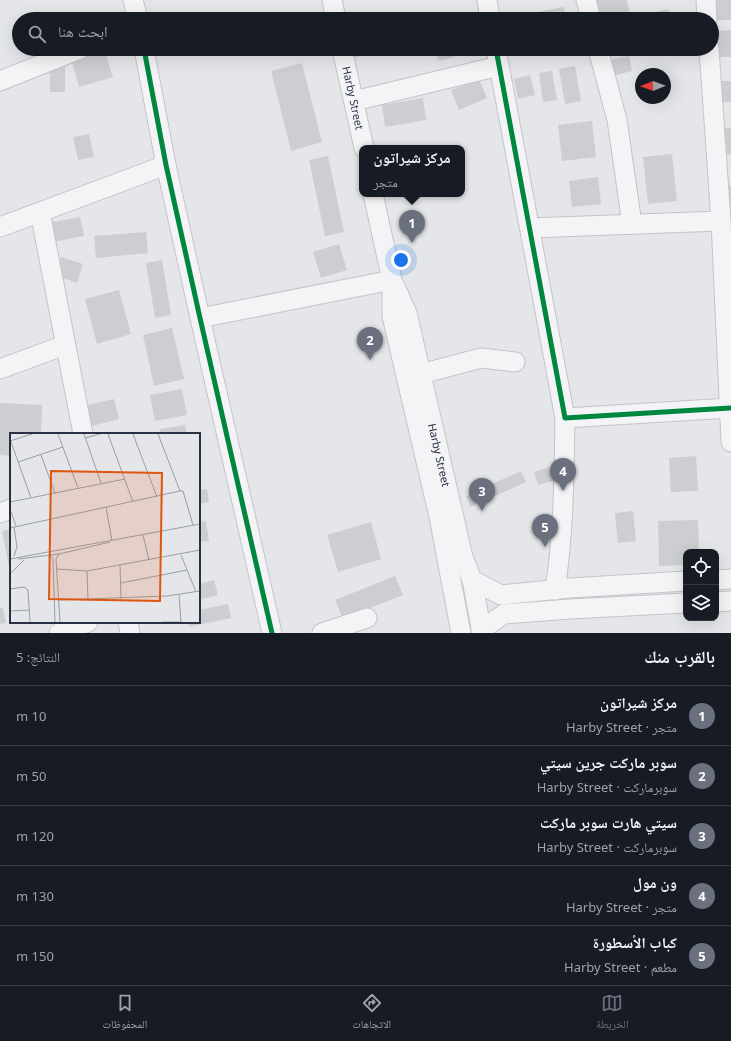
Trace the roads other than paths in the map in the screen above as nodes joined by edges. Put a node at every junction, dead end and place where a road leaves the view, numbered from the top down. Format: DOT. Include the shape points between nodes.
graph roads {
  1 [pos="133,0"];
  2 [pos="332,0"];
  3 [pos="487,0"];
  4 [pos="586,0"];
  5 [pos="706,0"];
  6 [pos="136,12"];
  7 [pos="335,12"];
  8 [pos="489,12"];
  9 [pos="589,12"];
  10 [pos="707,12"];
  11 [pos="62,56"];
  12 [pos="145,56"];
  13 [pos="344,56"];
  14 [pos="600,56"];
  15 [pos="709,56"];
  16 [pos="498,58"];
  17 [pos="0,81"];
  18 [pos="354,101"];
  19 [pos="363,145"];
  20 [pos="166,165"];
  21 [pos="374,197"];
  22 [pos="40,212"];
  23 [pos="721,221"];
  24 [pos="632,224"];
  25 [pos="0,227"];
  26 [pos="530,228"];
  27 [pos="392,280"];
  28 [pos="200,318"];
  29 [pos="65,344"];
  30 [pos="515,362"];
  31 [pos="0,369"];
  32 [pos="420,374"];
  33 [pos="730,408"];
  34 [pos="565,418"];
  35 [pos="82,433"];
  36 [pos="731,442"];
  37 [pos="10,509"];
  38 [pos="0,513"];
  39 [pos="731,579"];
  40 [pos="472,580"];
  41 [pos="719,580"];
  42 [pos="683,581"];
  43 [pos="555,590"];
  44 [pos="501,595"];
  45 [pos="731,601"];
  46 [pos="719,602"];
  47 [pos="683,603"];
  48 [pos="504,614"];
  49 [pos="367,618"];
  50 [pos="85,623"];
  51 [pos="128,623"];
  52 [pos="481,632"];
  53 [pos="59,633"];
  54 [pos="130,633"];
  55 [pos="272,633"];
  56 [pos="322,633"];
  57 [pos="461,633"];
  1 -- 6 [label="street"];
  2 -- 7 [label="street"];
  3 -- 8 [label="street"];
  4 -- 9 [label="street"];
  5 -- 10 [label="street"];
  11 -- 17 [label="street"];
  12 -- 20 [label="street"];
  13 -- 18 [label="street, Harby Street"];
  14 -- 24 [label="street" via="617,120"];
  15 -- 23 [label="street"];
  16 -- 18 [label="street"];
  16 -- 26 [label="street"];
  18 -- 19 [label="street, Harby Street"];
  20 -- 22 [label="street"];
  20 -- 28 [label="street"];
  21 -- 27 [label="street, Harby Street"];
  22 -- 25 [label="street"];
  22 -- 29 [label="street"];
  23 -- 24 [label="street"];
  23 -- 33 [label="street"];
  24 -- 26 [label="street"];
  26 -- 34 [label="street"];
  27 -- 28 [label="street"];
  27 -- 32 [label="street, Harby Street" via="407,313"];
  27 -- 57 [label="street, Harby Street" via="392,316 439,517"];
  28 -- 55 [label="street"];
  29 -- 31 [label="street"];
  29 -- 35 [label="street"];
  30 -- 32 [label="street" via="481,358"];
  32 -- 40 [label="street, Harby Street" via="463,557"];
  33 -- 34 [label="street"];
  33 -- 36 [label="street"];
  34 -- 43 [label="street" via="564,512"];
  37 -- 38 [label="street"];
  39 -- 41 [label="street"];
  40 -- 44 [label="street"];
  40 -- 52 [label="street, Harby Street"];
  42 -- 43 [label="street"];
  43 -- 44 [label="street"];
  44 -- 48 [label="street" via="498,598 499,608"];
  45 -- 46 [label="street"];
  47 -- 48 [label="street"];
  48 -- 52 [label="street"];
  49 -- 56 [label="street"];
  50 -- 53 [label="street"];
  51 -- 54 [label="street"];
}
